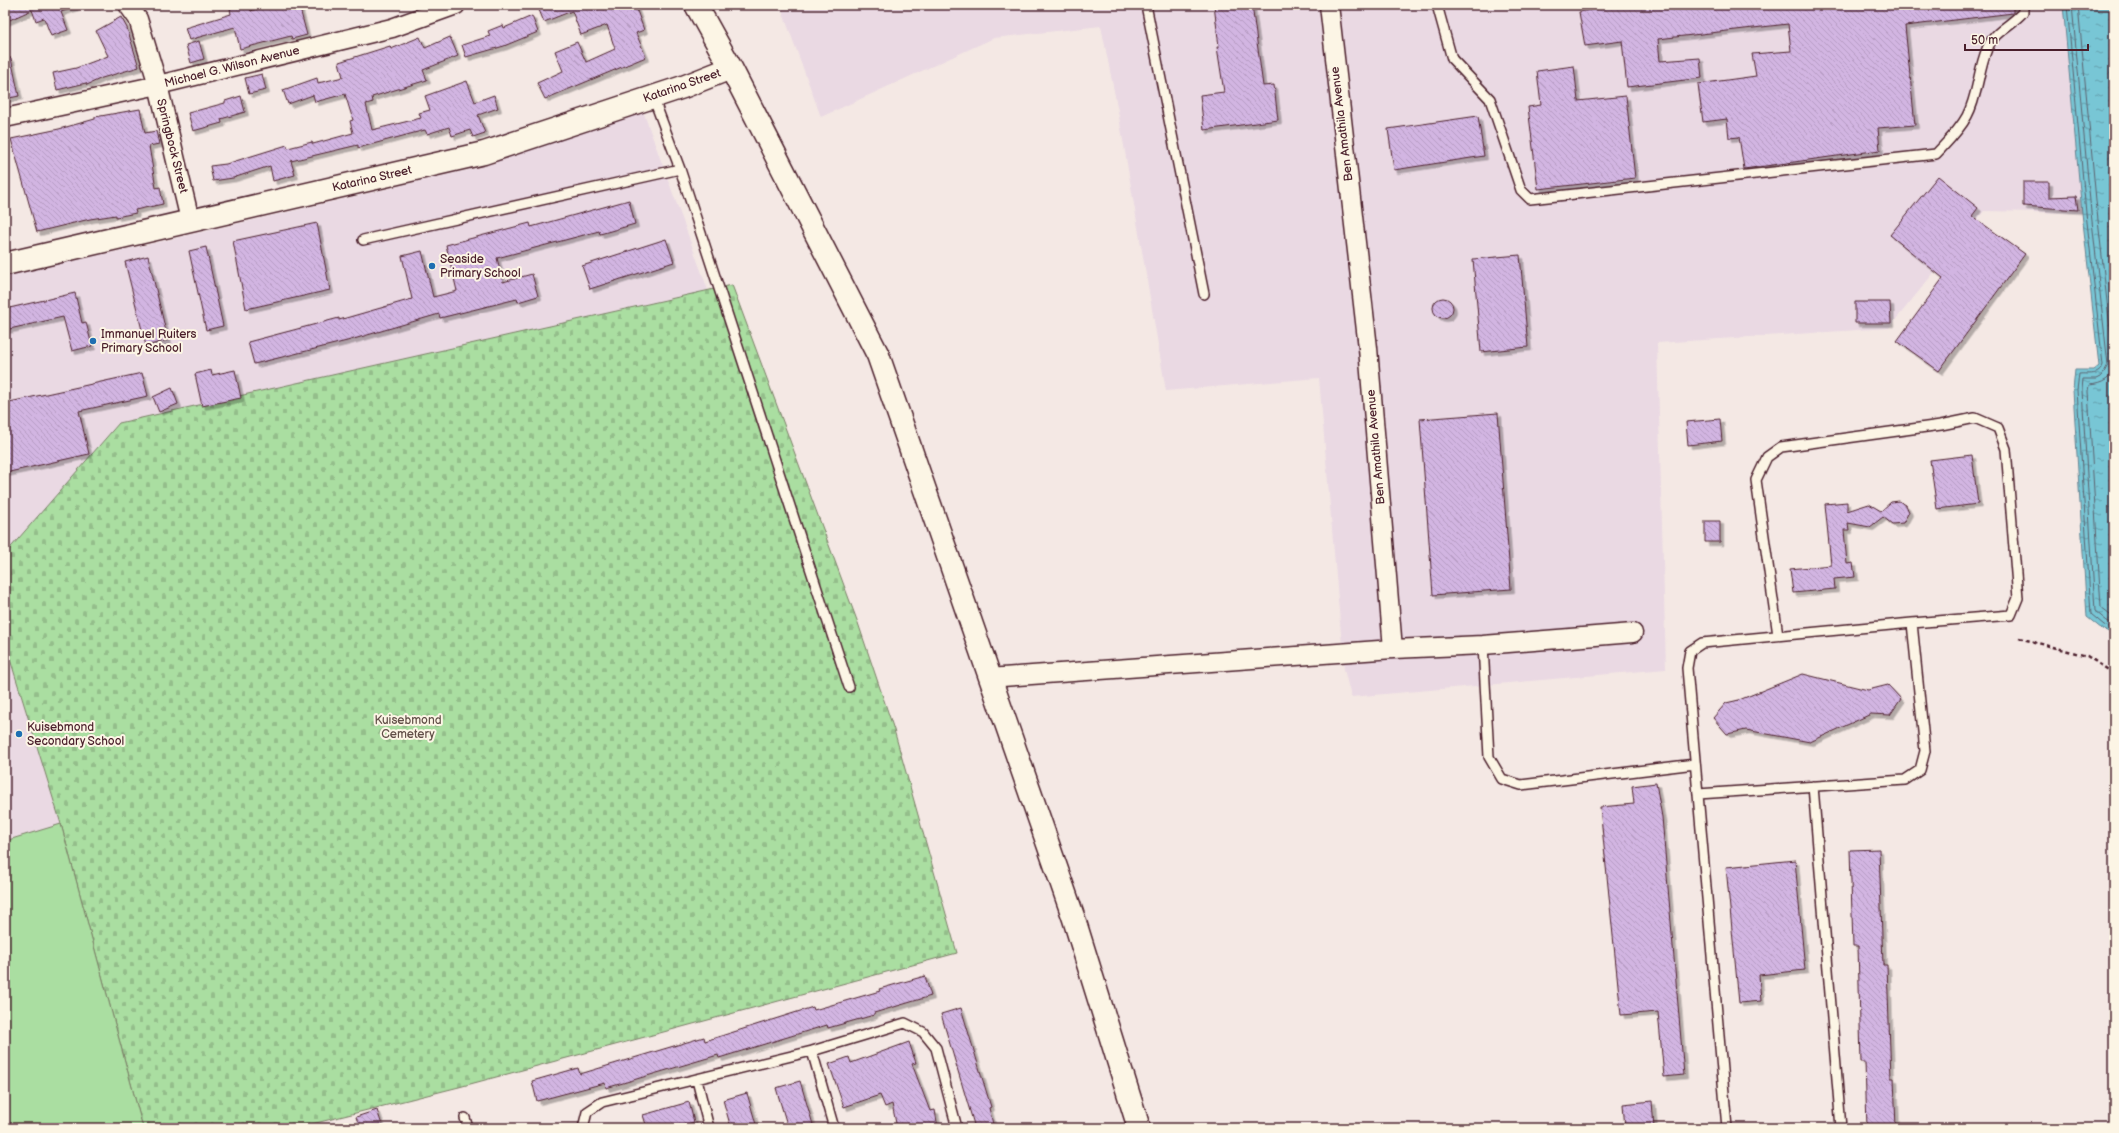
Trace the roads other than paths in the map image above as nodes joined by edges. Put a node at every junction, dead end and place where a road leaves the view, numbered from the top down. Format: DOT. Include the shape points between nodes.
graph roads {
  1 [pos="128,5"];
  2 [pos="456,5"];
  3 [pos="696,5"];
  4 [pos="1146,5"];
  5 [pos="1329,5"];
  6 [pos="1437,5"];
  7 [pos="2023,5"];
  8 [pos="731,68"];
  9 [pos="158,85"];
  10 [pos="652,96"];
  11 [pos="5,118"];
  12 [pos="680,169"];
  13 [pos="190,220"];
  14 [pos="363,240"];
  15 [pos="5,264"];
  16 [pos="1204,294"];
  17 [pos="1912,623"];
  18 [pos="1633,633"];
  19 [pos="1778,635"];
  20 [pos="1483,645"];
  21 [pos="1393,649"];
  22 [pos="989,678"];
  23 [pos="849,687"];
  24 [pos="1695,764"];
  25 [pos="1813,786"];
  26 [pos="1698,794"];
  27 [pos="812,1051"];
  28 [pos="697,1080"];
  29 [pos="465,1118"];
  30 [pos="468,1128"];
  31 [pos="584,1128"];
  32 [pos="709,1128"];
  33 [pos="834,1128"];
  34 [pos="957,1128"];
  35 [pos="1139,1128"];
  36 [pos="1727,1128"];
  37 [pos="1841,1128"];
  1 -- 9 [label="street, Springbock Street" via="138,20"];
  2 -- 9 [label="street, Michael G. Wilson Avenue" via="392,28"];
  3 -- 8 [label="street"];
  4 -- 16 [label="lane"];
  5 -- 21 [label="street, Ben Amathila Avenue" via="1368,348"];
  6 -- 7 [label="lane" via="1452,59 1490,99 1521,190 1530,199 1936,154 1957,132 1968,115 1987,48 1997,32 2013,23 2023,12"];
  8 -- 10 [label="street, Katarina Street"];
  8 -- 22 [label="street" via="878,354"];
  9 -- 11 [label="street, Michael G. Wilson Avenue"];
  9 -- 13 [label="street, Springbock Street"];
  10 -- 12 [label="lane"];
  10 -- 13 [label="street, Katarina Street" via="484,153"];
  12 -- 14 [label="lane"];
  12 -- 23 [label="lane"];
  13 -- 15 [label="street, Katarina Street"];
  17 -- 19 [label="lane"];
  17 -- 19 [label="lane" via="2011,615 2018,598 2006,449 1998,428 1975,418 1780,447 1767,457 1756,480"];
  17 -- 25 [label="lane" via="1925,751 1920,770 1905,780"];
  18 -- 20 [label="street"];
  19 -- 24 [label="lane" via="1702,643 1690,652 1687,668"];
  20 -- 21 [label="street"];
  20 -- 24 [label="lane" via="1489,758 1502,780 1522,785"];
  21 -- 22 [label="street"];
  22 -- 35 [label="street" via="1074,919"];
  24 -- 26 [label="lane"];
  25 -- 26 [label="lane"];
  25 -- 37 [label="lane"];
  26 -- 36 [label="lane"];
  27 -- 28 [label="lane"];
  27 -- 33 [label="lane"];
  27 -- 34 [label="lane" via="904,1023 923,1032 936,1048"];
  28 -- 31 [label="lane" via="602,1102 587,1112"];
  28 -- 32 [label="lane"];
  29 -- 30 [label="lane"];
}
